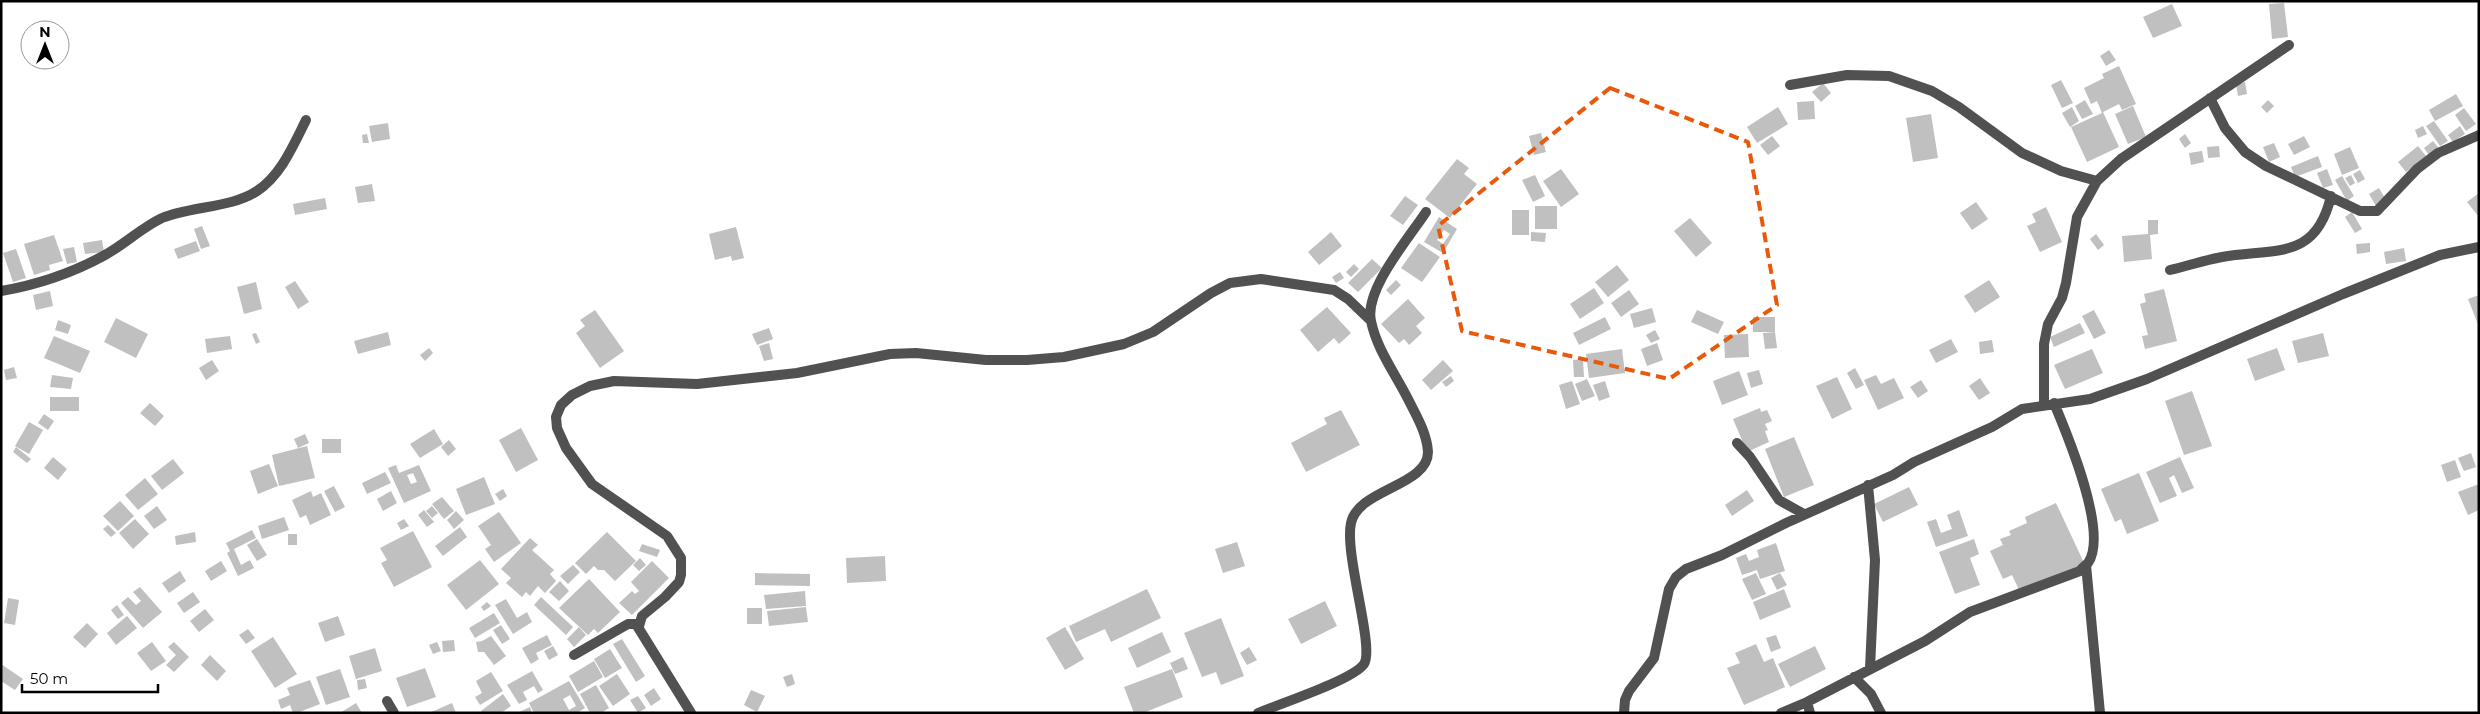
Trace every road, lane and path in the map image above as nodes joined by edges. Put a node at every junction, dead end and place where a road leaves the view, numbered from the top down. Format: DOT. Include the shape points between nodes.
graph roads {
  1 [pos="2289,45"];
  2 [pos="1790,85"];
  3 [pos="2210,98"];
  4 [pos="306,120"];
  5 [pos="2479,135"];
  6 [pos="2098,181"];
  7 [pos="2331,196"];
  8 [pos="1426,212"];
  9 [pos="2479,247"];
  10 [pos="2170,270"];
  11 [pos="1,291"];
  12 [pos="1370,320"];
  13 [pos="2049,403"];
  14 [pos="1737,443"];
  15 [pos="1868,485"];
  16 [pos="1804,514"];
  17 [pos="2086,564"];
  18 [pos="639,626"];
  19 [pos="574,654"];
  20 [pos="1870,668"];
  21 [pos="1854,677"];
  22 [pos="387,701"];
  23 [pos="1807,702"];
  24 [pos="394,713"];
  25 [pos="691,713"];
  26 [pos="1258,713"];
  27 [pos="1624,713"];
  28 [pos="1781,713"];
  29 [pos="1810,713"];
  30 [pos="1881,713"];
  31 [pos="2100,713"];
  1 -- 3 [label="street"];
  2 -- 6 [label="street" via="1847,75 1889,76 1932,91 1960,107 2022,153 2061,171"];
  3 -- 6 [label="street" via="2121,159"];
  3 -- 7 [label="street" via="2225,128 2245,152 2266,166"];
  4 -- 11 [label="street" via="289,155 274,176 257,191 233,201 164,217 105,255 73,270"];
  5 -- 7 [label="street" via="2438,153 2417,169 2377,211 2360,211"];
  6 -- 13 [label="street" via="2077,216 2062,298 2048,324 2044,344"];
  7 -- 10 [label="street" via="2327,214 2313,236 2273,252 2220,257"];
  8 -- 12 [label="street" via="1374,293"];
  9 -- 13 [label="street" via="2440,256 2352,290 2147,379 2090,399"];
  12 -- 18 [label="street" via="1334,290 1261,279 1230,283 1153,332 1124,344 1064,357 986,360 916,353 890,354 797,373 697,384 614,380 590,386 561,405 556,417 566,448 592,484 667,536 681,558 679,582 642,616"];
  12 -- 26 [label="street" via="1383,354 1423,432 1427,443 1426,462 1420,470 1370,501 1351,520 1350,545 1367,645 1364,664 1358,671 1341,679"];
  13 -- 15 [label="street" via="2022,409 1992,427"];
  13 -- 17 [label="street" via="2085,483 2093,533 2093,547"];
  14 -- 16 [label="street" via="1779,500"];
  15 -- 16 [label="street"];
  15 -- 20 [label="street" via="1875,560"];
  16 -- 27 [label="street" via="1753,541 1692,566 1676,577 1665,600 1654,658 1629,691"];
  17 -- 20 [label="street" via="2080,571 1970,612 1925,641"];
  17 -- 31 [label="street"];
  18 -- 19 [label="street" via="628,624"];
  18 -- 25 [label="street"];
  20 -- 21 [label="street"];
  21 -- 23 [label="street"];
  21 -- 30 [label="street" via="1871,694"];
  22 -- 24 [label="street"];
  23 -- 28 [label="street"];
  23 -- 29 [label="street"];
}
